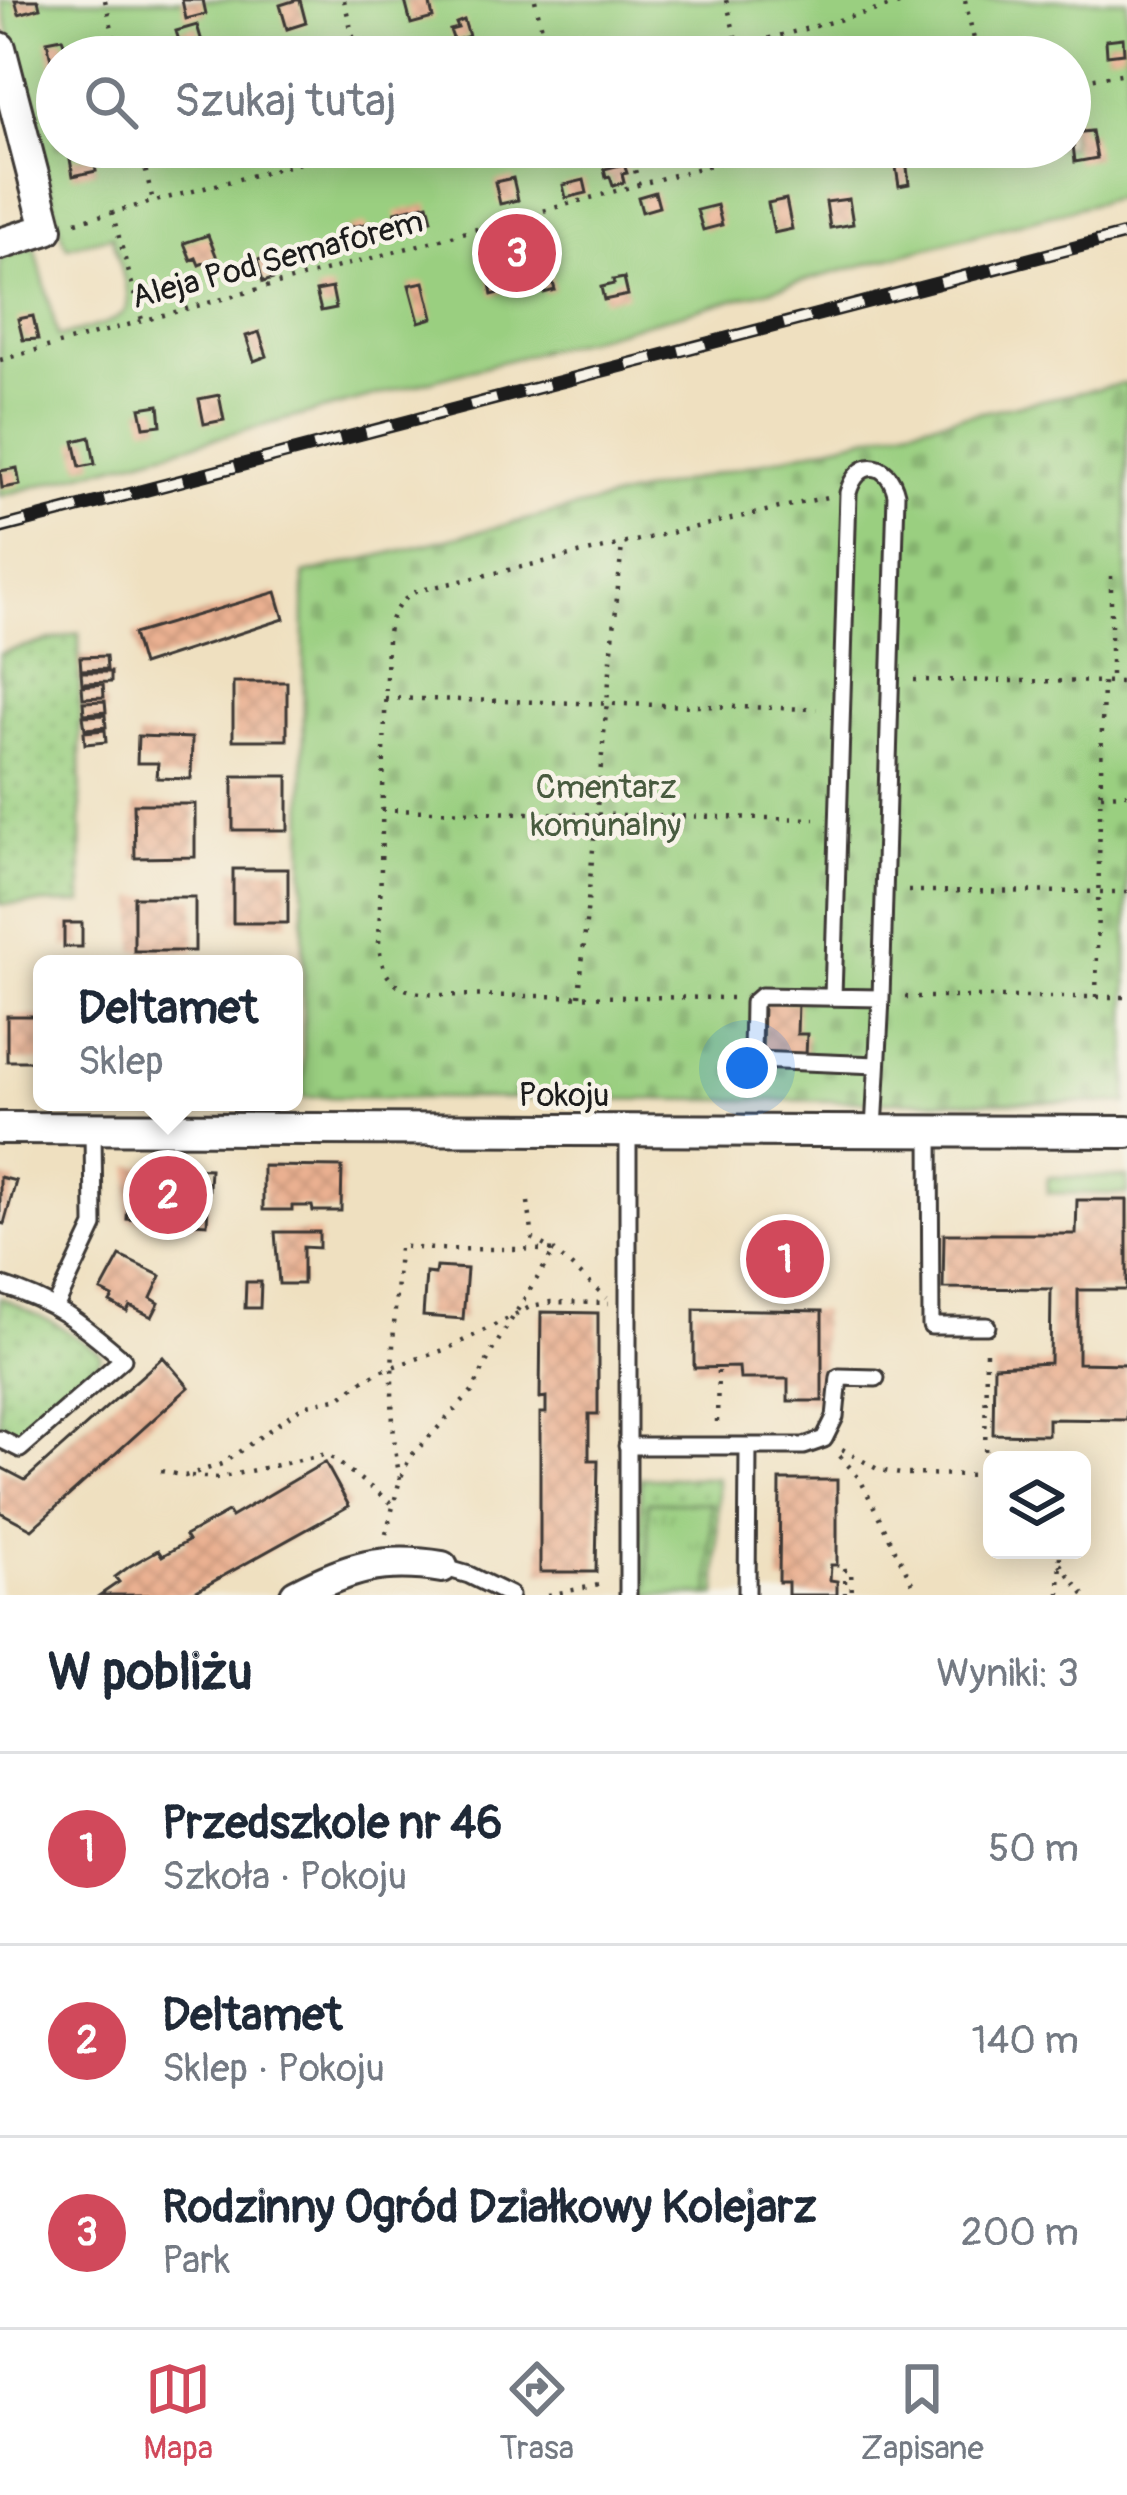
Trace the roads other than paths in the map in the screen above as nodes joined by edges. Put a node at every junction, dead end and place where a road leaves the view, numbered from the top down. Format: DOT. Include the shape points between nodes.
graph roads {
  1 [pos="0,48"];
  2 [pos="0,244"];
  3 [pos="833,997"];
  4 [pos="881,998"];
  5 [pos="877,1065"];
  6 [pos="0,1128"];
  7 [pos="93,1128"];
  8 [pos="628,1130"];
  9 [pos="874,1130"];
  10 [pos="930,1131"];
  11 [pos="1127,1132"];
  12 [pos="0,1286"];
  13 [pos="56,1306"];
  14 [pos="987,1326"];
  15 [pos="876,1378"];
  16 [pos="0,1439"];
  17 [pos="627,1446"];
  18 [pos="748,1447"];
  19 [pos="442,1567"];
  20 [pos="627,1587"];
  21 [pos="296,1595"];
  22 [pos="510,1595"];
  23 [pos="748,1595"];
  1 -- 2 [label="street" via="47,230"];
  3 -- 4 [label="lane"];
  3 -- 4 [label="lane" via="848,493 851,478 876,467 896,494"];
  3 -- 5 [label="lane" via="756,998 752,1054"];
  4 -- 5 [label="lane"];
  5 -- 9 [label="lane"];
  6 -- 7 [label="street, Pokoju"];
  7 -- 8 [label="street, Pokoju"];
  7 -- 13 [label="lane" via="94,1226"];
  8 -- 9 [label="street, Pokoju"];
  8 -- 17 [label="lane"];
  9 -- 10 [label="street, Pokoju"];
  10 -- 11 [label="street, Pokoju"];
  10 -- 14 [label="lane" via="931,1325"];
  12 -- 13 [label="lane"];
  13 -- 16 [label="lane" via="123,1359 20,1449"];
  15 -- 18 [label="lane" via="839,1377 824,1439"];
  17 -- 18 [label="lane"];
  17 -- 20 [label="lane"];
  18 -- 23 [label="lane"];
  19 -- 21 [label="street" via="379,1563"];
  19 -- 22 [label="lane"];
}
